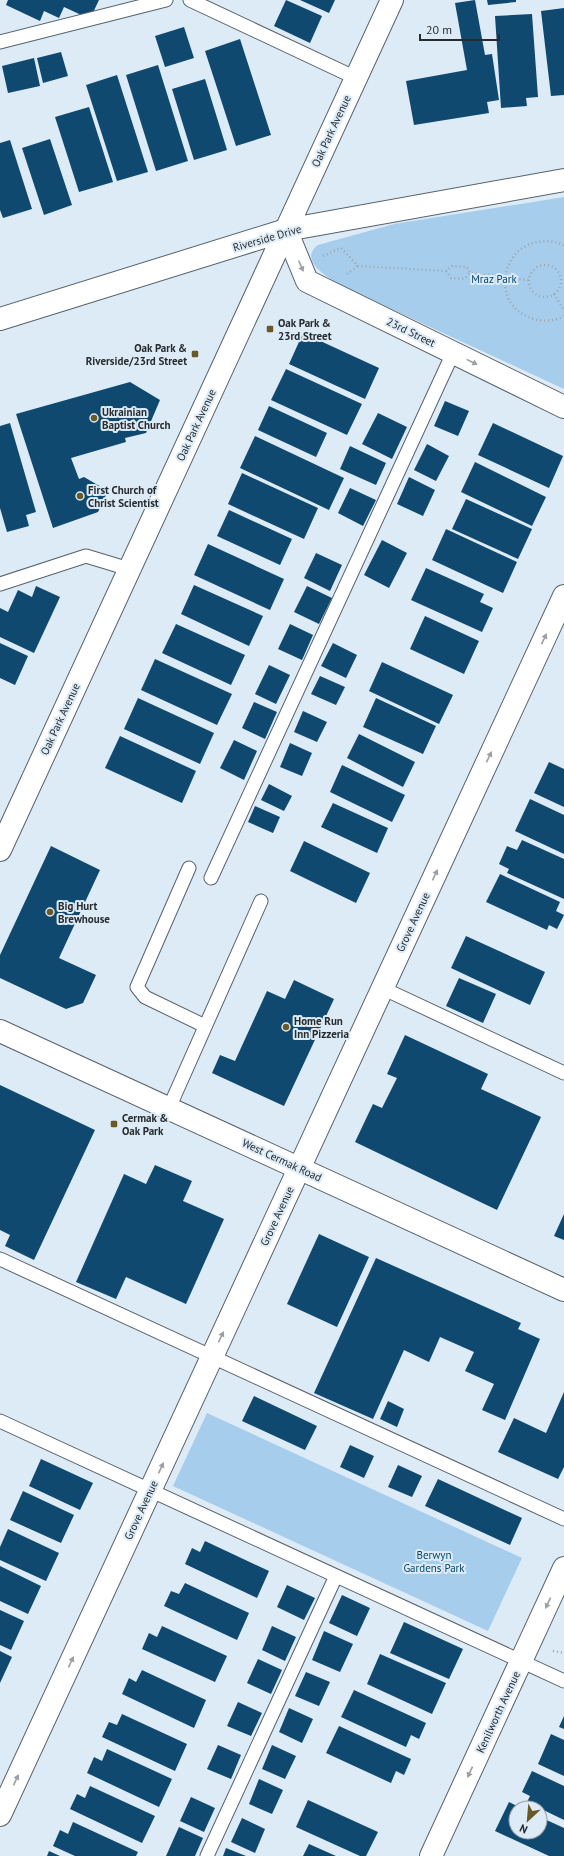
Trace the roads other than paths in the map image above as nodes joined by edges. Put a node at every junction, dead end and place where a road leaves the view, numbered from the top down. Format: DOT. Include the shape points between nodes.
graph roads {
  1 [pos="166,0"];
  2 [pos="190,0"];
  3 [pos="392,0"];
  4 [pos="0,42"];
  5 [pos="356,78"];
  6 [pos="564,180"];
  7 [pos="286,230"];
  8 [pos="0,319"];
  9 [pos="453,352"];
  10 [pos="564,407"];
  11 [pos="129,569"];
  12 [pos="0,584"];
  13 [pos="564,596"];
  14 [pos="0,850"];
  15 [pos="190,868"];
  16 [pos="211,878"];
  17 [pos="262,901"];
  18 [pos="386,981"];
  19 [pos="205,1026"];
  20 [pos="0,1030"];
  21 [pos="564,1072"];
  22 [pos="169,1108"];
  23 [pos="299,1168"];
  24 [pos="0,1259"];
  25 [pos="564,1290"];
  26 [pos="212,1357"];
  27 [pos="0,1421"];
  28 [pos="150,1490"];
  29 [pos="564,1519"];
  30 [pos="564,1568"];
  31 [pos="336,1576"];
  32 [pos="521,1661"];
  33 [pos="564,1681"];
  34 [pos="0,1815"];
  35 [pos="207,1856"];
  36 [pos="431,1856"];
  1 -- 4 [label="lane"];
  2 -- 5 [label="lane"];
  3 -- 5 [label="street, Oak Park Avenue"];
  5 -- 7 [label="street, Oak Park Avenue"];
  6 -- 7 [label="street, Riverside Drive"];
  7 -- 8 [label="street, Riverside Drive"];
  7 -- 9 [label="street, 23rd Street, one-way" via="307,281"];
  7 -- 11 [label="street, Oak Park Avenue"];
  9 -- 10 [label="street, 23rd Street, one-way"];
  9 -- 16 [label="lane"];
  11 -- 12 [label="lane" via="86,556"];
  11 -- 14 [label="street, Oak Park Avenue"];
  18 -- 13 [label="street, Grove Avenue, one-way"];
  15 -- 19 [label="lane" via="137,987 145,997"];
  17 -- 19 [label="lane"];
  18 -- 21 [label="lane"];
  18 -- 23 [label="street, Grove Avenue"];
  19 -- 22 [label="lane"];
  20 -- 22 [label="street, West Cermak Road"];
  22 -- 23 [label="street, West Cermak Road"];
  23 -- 25 [label="street, West Cermak Road"];
  26 -- 23 [label="street, Grove Avenue, one-way"];
  24 -- 26 [label="lane"];
  28 -- 26 [label="street, Grove Avenue, one-way"];
  26 -- 29 [label="lane"];
  27 -- 28 [label="lane"];
  28 -- 31 [label="lane"];
  34 -- 28 [label="street, Grove Avenue, one-way"];
  30 -- 32 [label="street, Kenilworth Avenue, one-way"];
  31 -- 32 [label="lane"];
  31 -- 35 [label="lane"];
  32 -- 33 [label="lane"];
  32 -- 36 [label="street, Kenilworth Avenue, one-way"];
}
